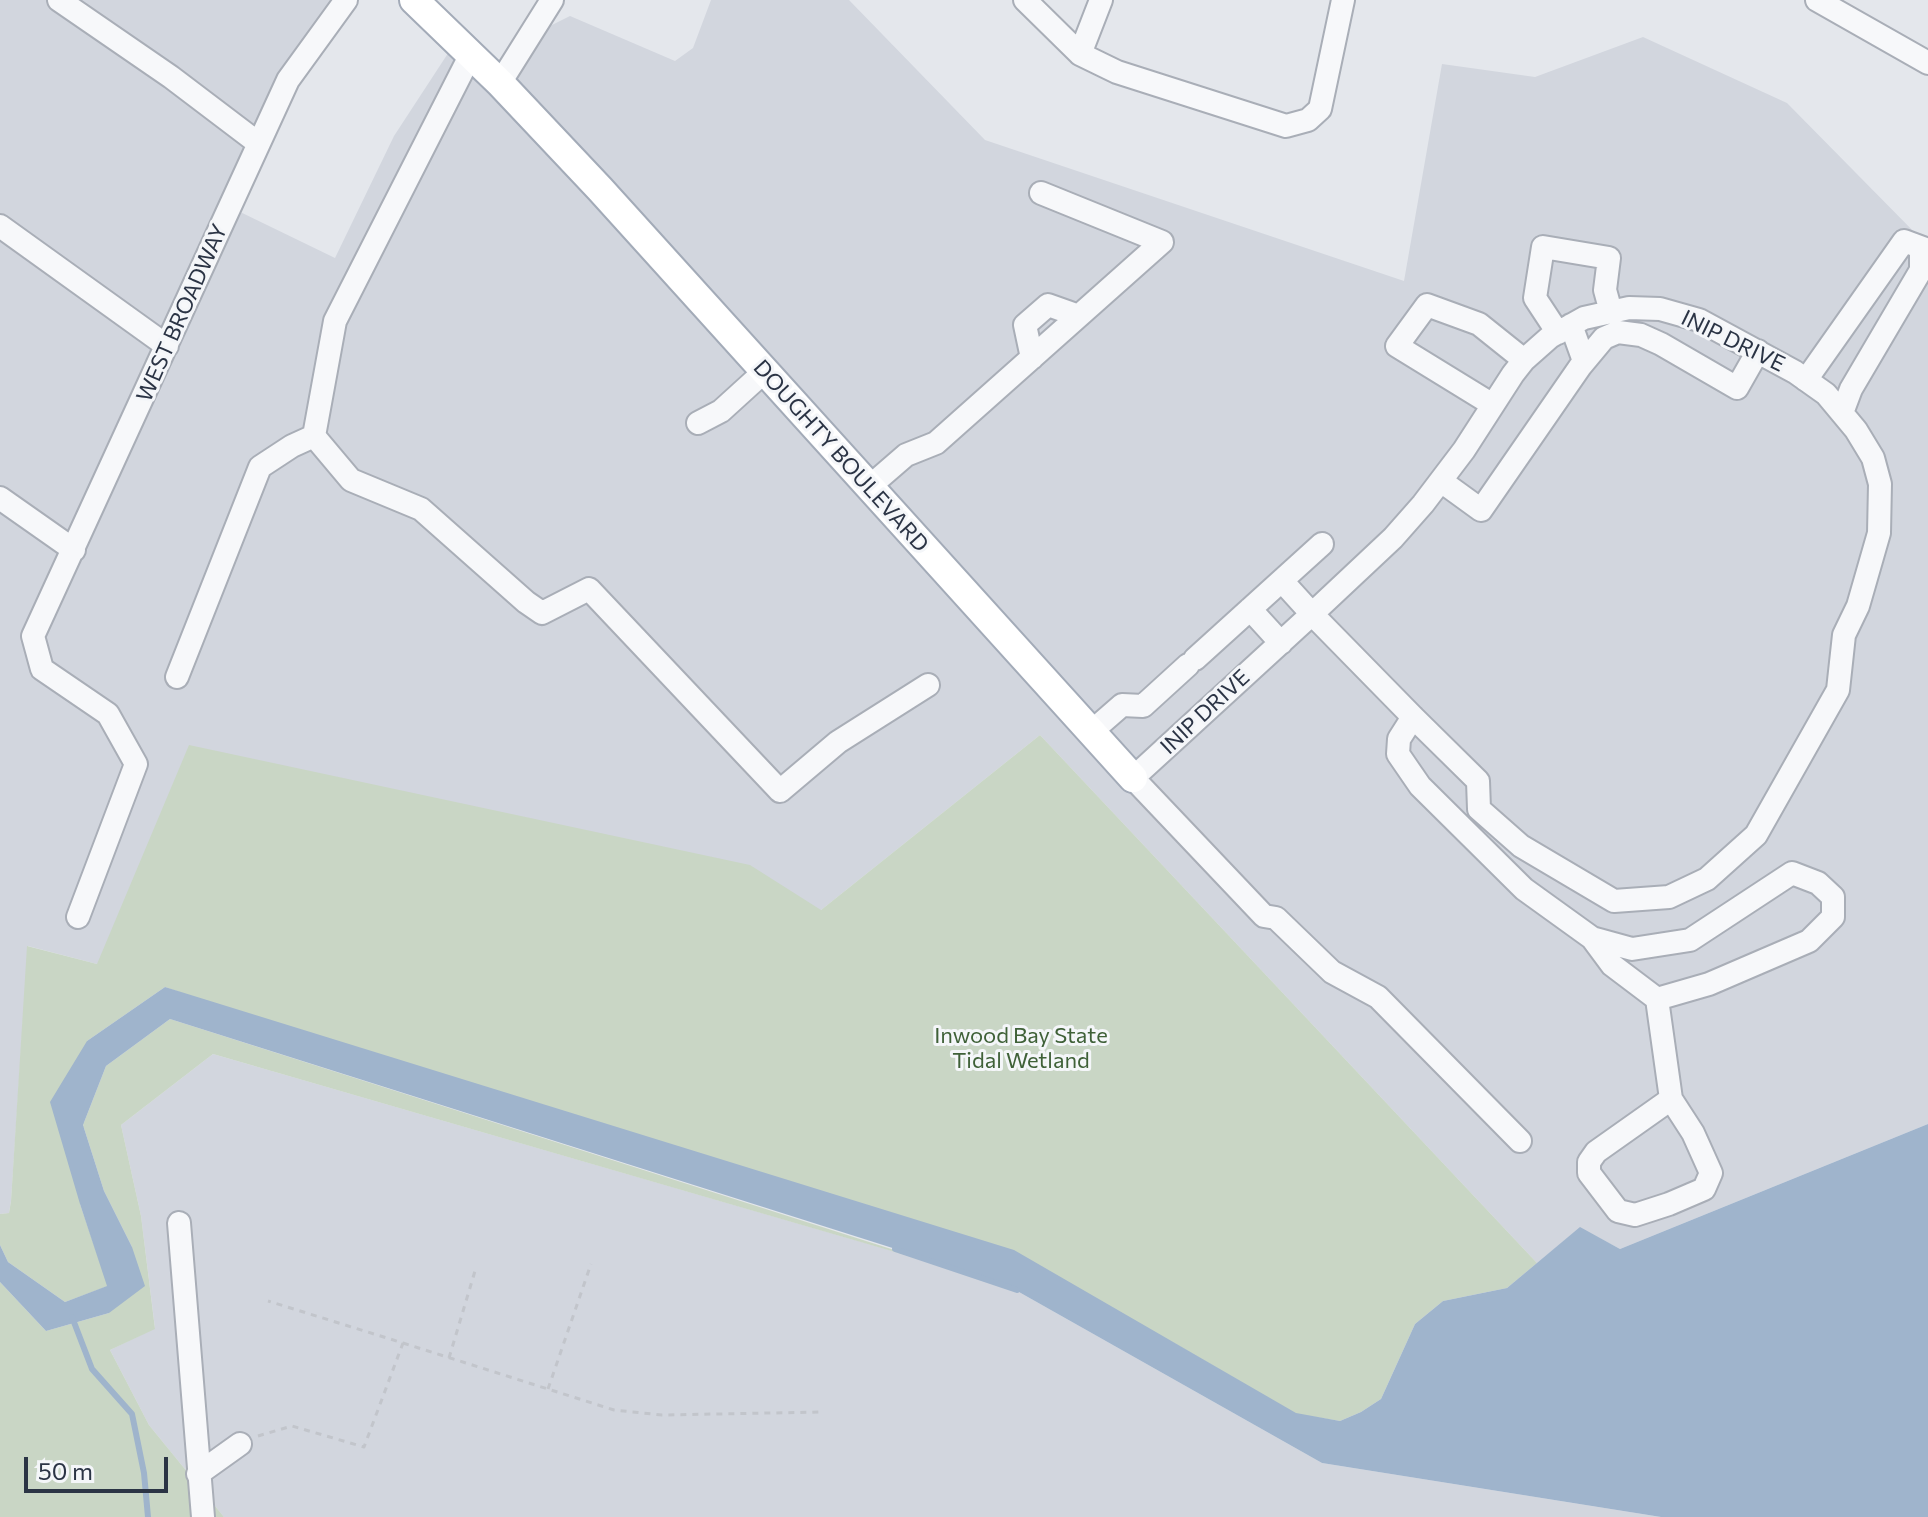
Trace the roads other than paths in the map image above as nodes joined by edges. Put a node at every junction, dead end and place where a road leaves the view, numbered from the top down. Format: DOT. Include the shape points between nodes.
graph roads {
  1 [pos="59,0"];
  2 [pos="346,0"];
  3 [pos="414,0"];
  4 [pos="552,0"];
  5 [pos="1025,0"];
  6 [pos="1101,0"];
  7 [pos="1343,0"];
  8 [pos="1817,0"];
  9 [pos="471,54"];
  10 [pos="1080,54"];
  11 [pos="1928,63"];
  12 [pos="500,83"];
  13 [pos="258,143"];
  14 [pos="1041,193"];
  15 [pos="0,226"];
  16 [pos="1924,249"];
  17 [pos="1611,312"];
  18 [pos="1565,329"];
  19 [pos="167,346"];
  20 [pos="1758,351"];
  21 [pos="1524,360"];
  22 [pos="1579,368"];
  23 [pos="765,371"];
  24 [pos="1806,380"];
  25 [pos="1493,405"];
  26 [pos="1842,413"];
  27 [pos="698,423"];
  28 [pos="314,436"];
  29 [pos="1441,481"];
  30 [pos="869,487"];
  31 [pos="0,498"];
  32 [pos="1322,544"];
  33 [pos="74,550"];
  34 [pos="1282,581"];
  35 [pos="1250,609"];
  36 [pos="1312,614"];
  37 [pos="1281,643"];
  38 [pos="177,677"];
  39 [pos="928,685"];
  40 [pos="1413,717"];
  41 [pos="1091,732"];
  42 [pos="1133,778"];
  43 [pos="78,917"];
  44 [pos="1592,938"];
  45 [pos="1657,999"];
  46 [pos="1671,1099"];
  47 [pos="1520,1141"];
  48 [pos="179,1223"];
  49 [pos="240,1444"];
  50 [pos="198,1474"];
  51 [pos="203,1517"];
  1 -- 13 [label="street"];
  2 -- 13 [label="street, WEST BROADWAY" via="297,64"];
  3 -- 9 [label="main road, DOUGHTY BOULEVARD"];
  4 -- 12 [label="street"];
  5 -- 10 [label="street"];
  6 -- 10 [label="street"];
  7 -- 10 [label="street" via="1320,109 1286,126 1117,72"];
  8 -- 11 [label="street"];
  9 -- 12 [label="main road, DOUGHTY BOULEVARD"];
  9 -- 28 [label="street" via="335,321"];
  12 -- 23 [label="main road, DOUGHTY BOULEVARD"];
  13 -- 19 [label="street, WEST BROADWAY"];
  14 -- 30 [label="street" via="1162,242 936,443 906,455"];
  15 -- 19 [label="street"];
  16 -- 24 [label="street" via="1904,241"];
  16 -- 26 [label="street" via="1921,270"];
  17 -- 18 [label="street, INIP DRIVE"];
  17 -- 18 [label="street" via="1605,290 1609,258 1543,247 1535,298"];
  17 -- 20 [label="street, INIP DRIVE" via="1677,312"];
  18 -- 21 [label="street, INIP DRIVE"];
  18 -- 22 [label="street" via="1584,361"];
  19 -- 33 [label="street, WEST BROADWAY"];
  20 -- 22 [label="street" via="1737,388 1661,344 1618,332 1604,338"];
  20 -- 24 [label="street, INIP DRIVE"];
  21 -- 25 [label="street, INIP DRIVE"];
  21 -- 25 [label="street" via="1479,324 1427,305 1397,346"];
  22 -- 29 [label="street" via="1481,510"];
  23 -- 27 [label="street" via="721,411"];
  23 -- 30 [label="main road, DOUGHTY BOULEVARD"];
  24 -- 26 [label="street, INIP DRIVE"];
  25 -- 29 [label="street, INIP DRIVE"];
  26 -- 40 [label="street, INIP DRIVE" via="1873,458 1881,514 1872,564 1844,635 1838,690 1756,835 1707,879 1669,897 1614,901 1521,846 1479,809 1478,781"];
  28 -- 38 [label="street" via="260,467"];
  28 -- 39 [label="street" via="351,480 421,509 542,613 589,589 780,791 838,742"];
  29 -- 36 [label="street, INIP DRIVE" via="1393,538"];
  30 -- 41 [label="main road, DOUGHTY BOULEVARD"];
  31 -- 33 [label="street"];
  32 -- 34 [label="street"];
  33 -- 43 [label="street, WEST BROADWAY" via="33,636 42,669 108,714 136,764"];
  34 -- 35 [label="street"];
  34 -- 36 [label="street"];
  35 -- 37 [label="street"];
  35 -- 41 [label="street" via="1143,706 1122,705"];
  36 -- 37 [label="street, INIP DRIVE"];
  36 -- 40 [label="street"];
  37 -- 42 [label="street, INIP DRIVE"];
  40 -- 44 [label="street" via="1399,739 1398,754 1420,786 1524,889"];
  41 -- 42 [label="main road, DOUGHTY BOULEVARD"];
  42 -- 47 [label="street, DOUGHTY BOULEVARD" via="1264,916 1276,918 1332,972 1378,997"];
  44 -- 45 [label="street" via="1612,965"];
  44 -- 45 [label="street" via="1632,949 1690,940 1792,873 1818,883 1833,897 1833,917 1809,941 1709,984"];
  45 -- 46 [label="street"];
  46 -- 46 [label="street" via="1589,1162 1589,1173 1618,1211 1635,1215 1704,1189 1711,1173"];
  48 -- 50 [label="street"];
  49 -- 50 [label="street"];
  50 -- 51 [label="street"];
}
